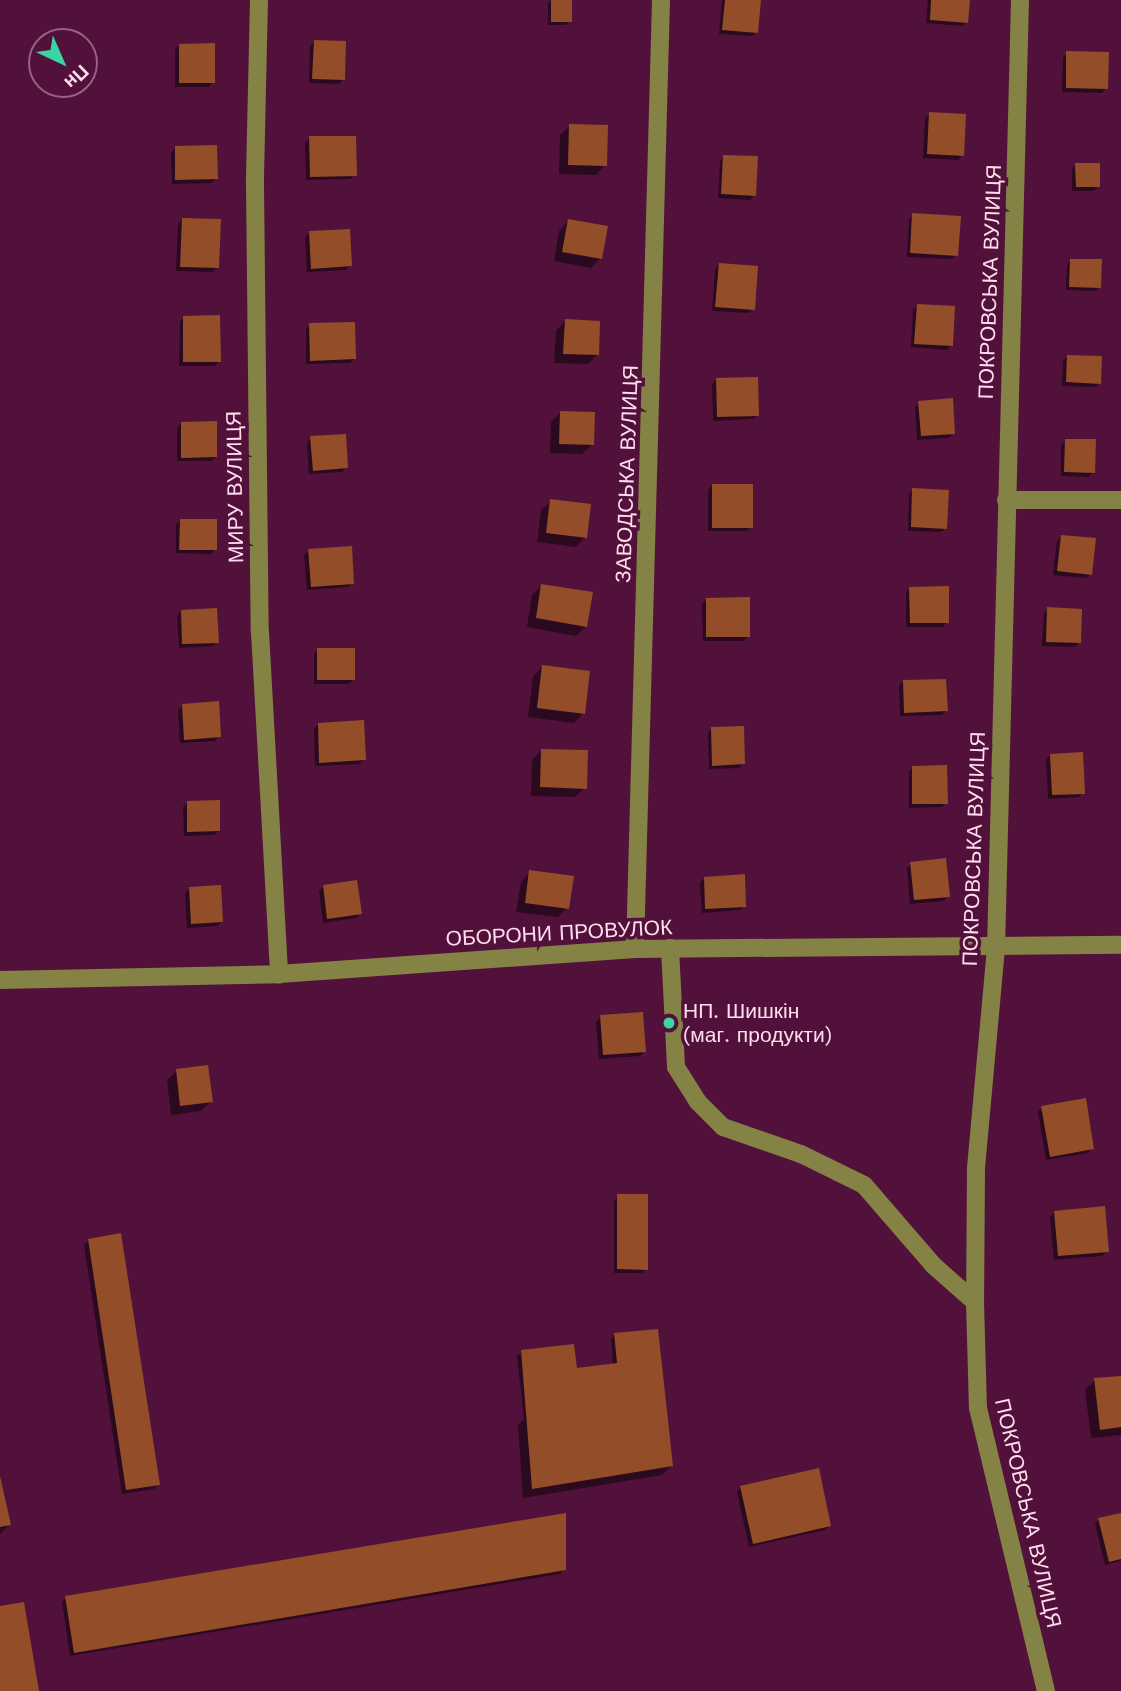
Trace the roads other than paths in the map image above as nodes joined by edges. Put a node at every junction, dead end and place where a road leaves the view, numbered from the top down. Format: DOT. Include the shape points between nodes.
graph roads {
  1 [pos="259,0"];
  2 [pos="661,0"];
  3 [pos="1020,0"];
  4 [pos="1006,500"];
  5 [pos="1121,500"];
  6 [pos="1121,945"];
  7 [pos="996,947"];
  8 [pos="670,948"];
  9 [pos="635,949"];
  10 [pos="279,974"];
  11 [pos="0,980"];
  12 [pos="975,1302"];
  13 [pos="1046,1691"];
  1 -- 10 [label="street, МИРУ ВУЛИЦЯ" via="255,183 260,632"];
  2 -- 9 [label="street, ЗАВОДСЬКА ВУЛИЦЯ"];
  3 -- 4 [label="street, ПОКРОВСЬКА ВУЛИЦЯ"];
  4 -- 5 [label="street"];
  4 -- 7 [label="street, ПОКРОВСЬКА ВУЛИЦЯ"];
  6 -- 7 [label="street, ОБОРОНИ ПРОВУЛОК"];
  7 -- 8 [label="street, ОБОРОНИ ПРОВУЛОК"];
  7 -- 12 [label="street, ПОКРОВСЬКА ВУЛИЦЯ" via="976,1168"];
  8 -- 9 [label="street, ОБОРОНИ ПРОВУЛОК"];
  8 -- 12 [label="street" via="676,1067 698,1102 723,1127 801,1154 864,1185 933,1265"];
  9 -- 10 [label="street, ОБОРОНИ ПРОВУЛОК"];
  10 -- 11 [label="street, ОБОРОНИ ПРОВУЛОК"];
  12 -- 13 [label="street, ПОКРОВСЬКА ВУЛИЦЯ" via="978,1408"];
}
